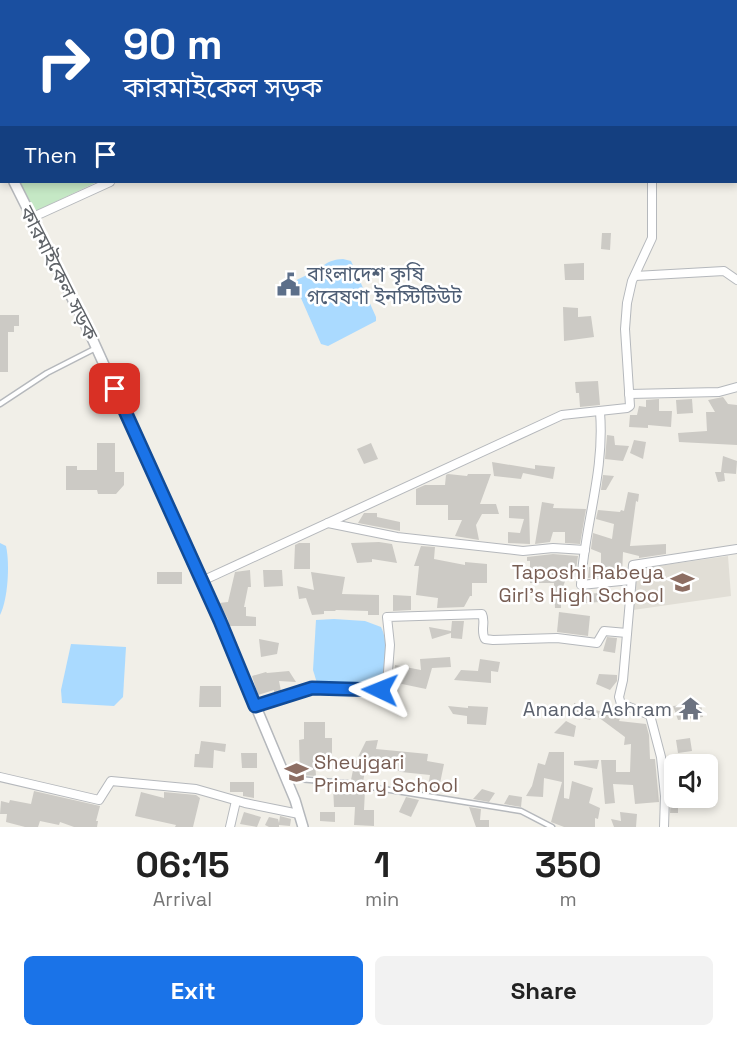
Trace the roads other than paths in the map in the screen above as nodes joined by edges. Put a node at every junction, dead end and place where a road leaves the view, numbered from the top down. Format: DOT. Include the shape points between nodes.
graph roads {
  1 [pos="14,183"];
  2 [pos="108,183"];
  3 [pos="652,183"];
  4 [pos="31,218"];
  5 [pos="634,276"];
  6 [pos="737,280"];
  7 [pos="96,347"];
  8 [pos="737,387"];
  9 [pos="629,394"];
  10 [pos="0,404"];
  11 [pos="600,412"];
  12 [pos="328,523"];
  13 [pos="737,549"];
  14 [pos="585,550"];
  15 [pos="631,580"];
  16 [pos="202,581"];
  17 [pos="627,633"];
  18 [pos="255,706"];
  19 [pos="0,777"];
  20 [pos="285,778"];
  21 [pos="236,801"];
  22 [pos="299,814"];
  23 [pos="230,827"];
  24 [pos="303,827"];
  25 [pos="552,827"];
  26 [pos="664,827"];
  1 -- 4 [label="street, কারমাইকেল সড়ক"];
  2 -- 4 [label="street"];
  3 -- 5 [label="street" via="652,238"];
  4 -- 7 [label="street, কারমাইকেল সড়ক"];
  5 -- 6 [label="street" via="724,271"];
  5 -- 9 [label="street" via="625,329"];
  7 -- 10 [label="lane"];
  7 -- 16 [label="street, কারমাইকেল সড়ক"];
  8 -- 9 [label="street" via="719,392"];
  9 -- 11 [label="street" via="627,408"];
  11 -- 12 [label="street" via="562,415"];
  11 -- 14 [label="street" via="597,487"];
  12 -- 14 [label="street" via="398,537 524,551"];
  12 -- 16 [label="street"];
  13 -- 15 [label="street" via="633,565"];
  14 -- 15 [label="street" via="581,585"];
  15 -- 17 [label="street"];
  16 -- 18 [label="street, কারমাইকেল সড়ক"];
  17 -- 18 [label="street" via="604,631 597,643 557,638 493,640 483,635 482,614 387,617 390,645 384,689 312,688"];
  17 -- 26 [label="street" via="619,697 621,704 650,715 661,757"];
  18 -- 20 [label="street, কারমাইকেল সড়ক"];
  19 -- 21 [label="street" via="99,800 111,781 196,789"];
  20 -- 22 [label="street, কারমাইকেল সড়ক"];
  20 -- 25 [label="lane" via="346,783 521,811"];
  21 -- 22 [label="street"];
  21 -- 23 [label="street"];
  22 -- 24 [label="street, কারমাইকেল সড়ক"];
}
